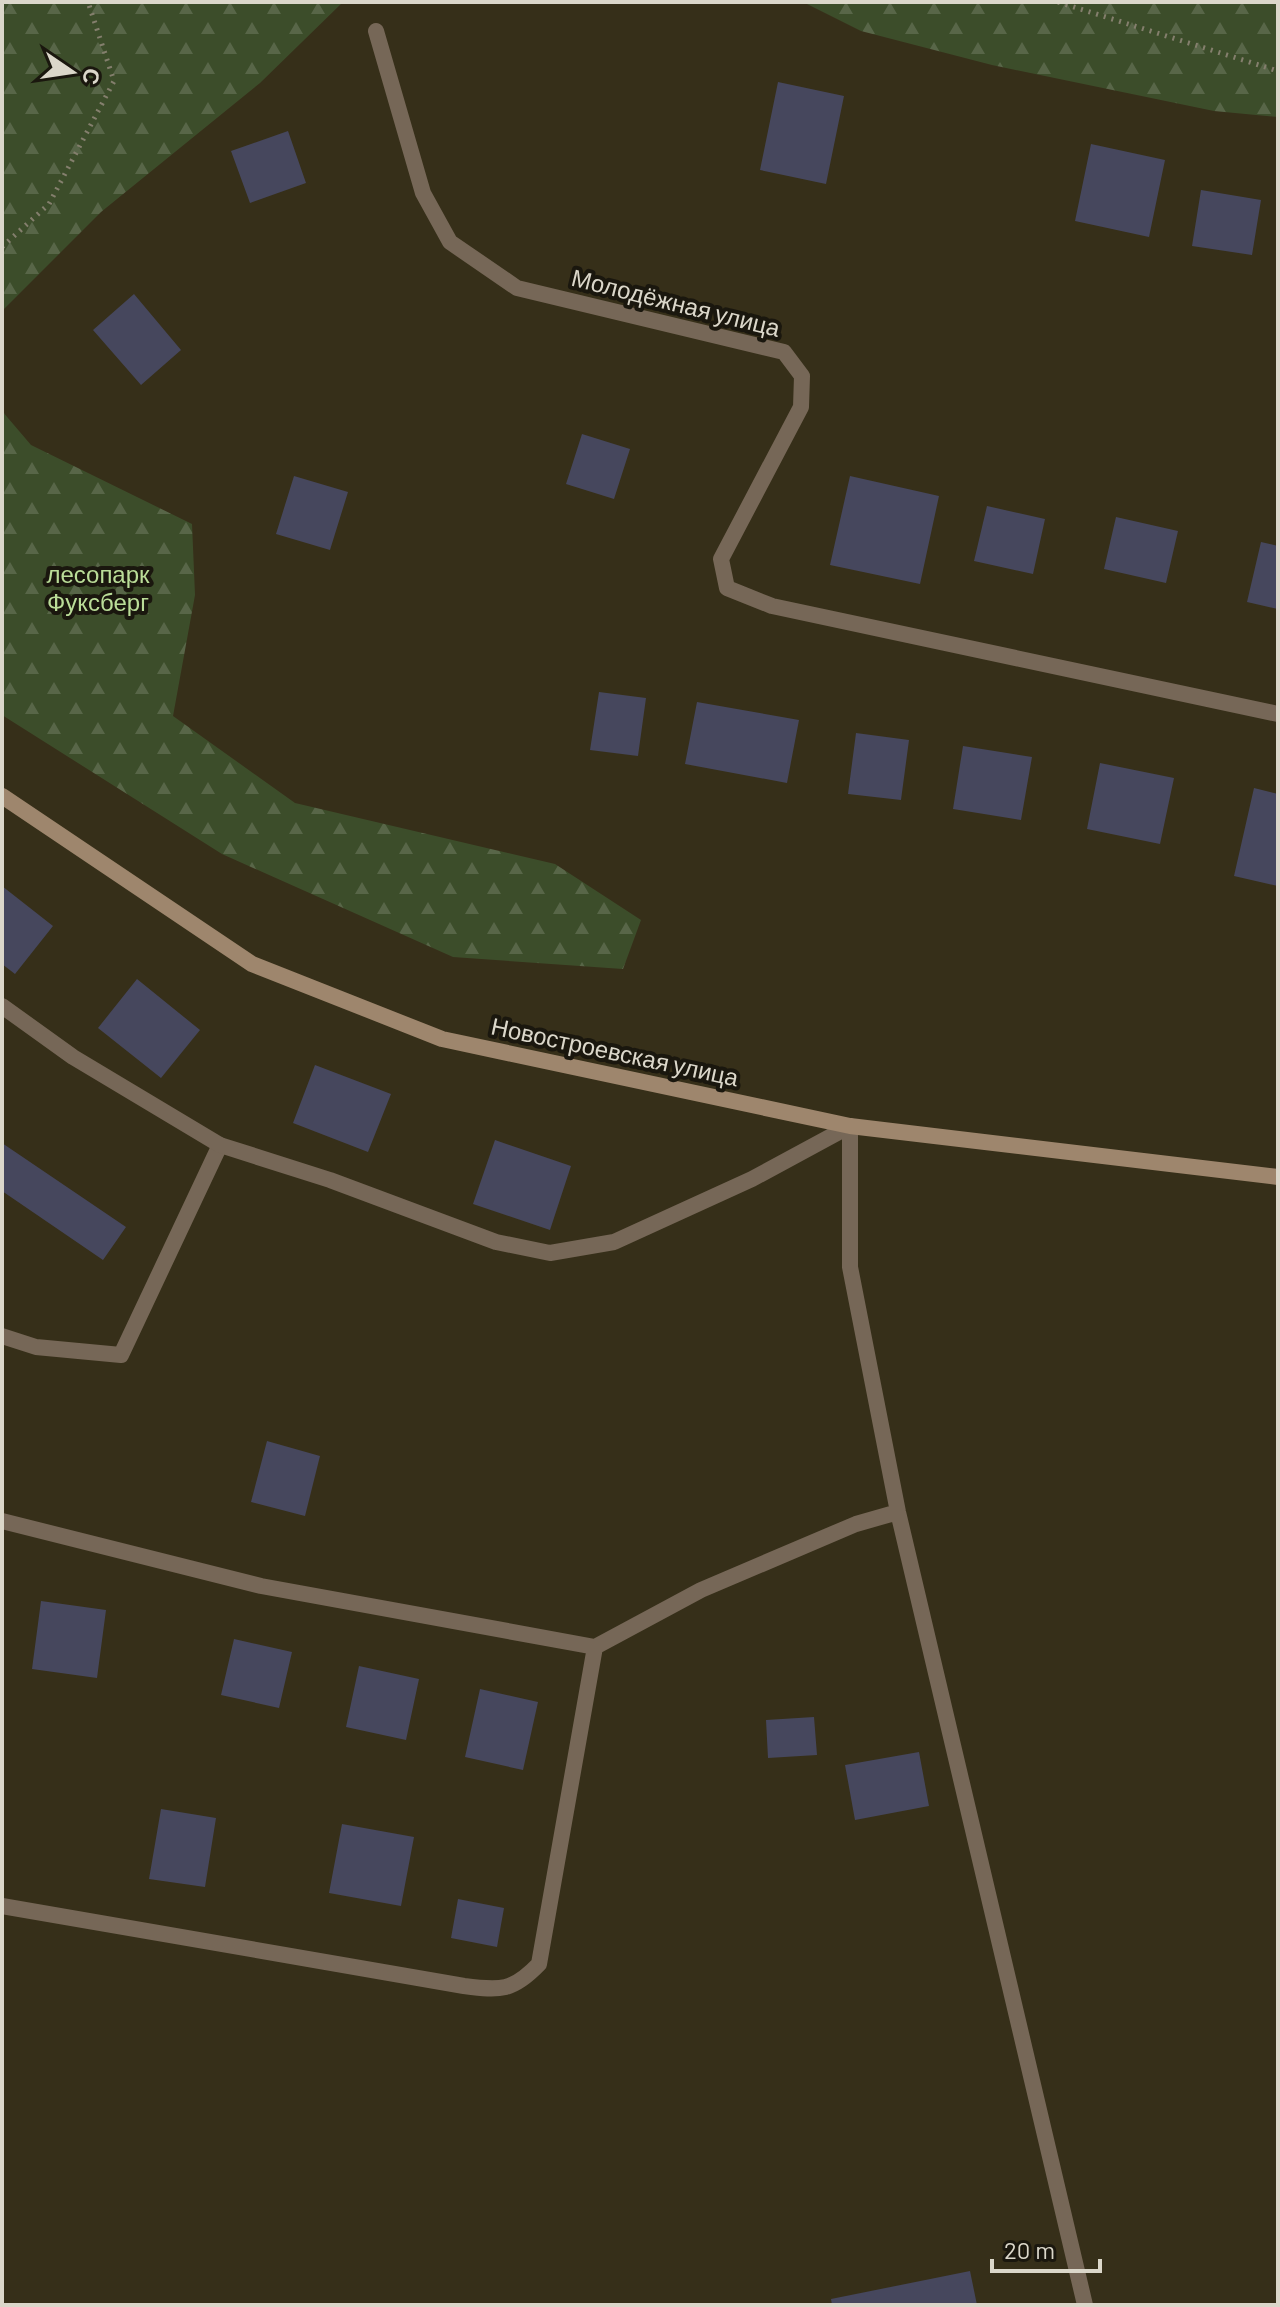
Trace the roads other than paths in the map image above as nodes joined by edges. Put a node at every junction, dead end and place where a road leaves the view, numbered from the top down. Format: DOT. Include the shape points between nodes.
graph roads {
  1 [pos="376,31"];
  2 [pos="1278,714"];
  3 [pos="2,796"];
  4 [pos="2,1006"];
  5 [pos="850,1126"];
  6 [pos="220,1145"];
  7 [pos="1278,1177"];
  8 [pos="2,1336"];
  9 [pos="898,1512"];
  10 [pos="2,1521"];
  11 [pos="595,1647"];
  12 [pos="2,1906"];
  13 [pos="1085,2305"];
  1 -- 2 [label="street, Молодёжная улица" via="423,193 450,242 517,288 784,352 802,376 801,407 721,559 727,588 772,606"];
  3 -- 5 [label="main road, Новостроевская улица" via="252,964 442,1039"];
  4 -- 6 [label="street" via="73,1057"];
  5 -- 6 [label="street" via="752,1179 614,1242 550,1253 496,1242"];
  5 -- 7 [label="main road, Новостроевская улица"];
  5 -- 9 [label="street" via="850,1267"];
  6 -- 8 [label="street" via="121,1355 36,1347"];
  9 -- 11 [label="street" via="856,1524 701,1590"];
  9 -- 13 [label="street"];
  10 -- 11 [label="street" via="261,1586"];
  11 -- 12 [label="street" via="539,1964 519,1985 494,1990 464,1986"];
}
